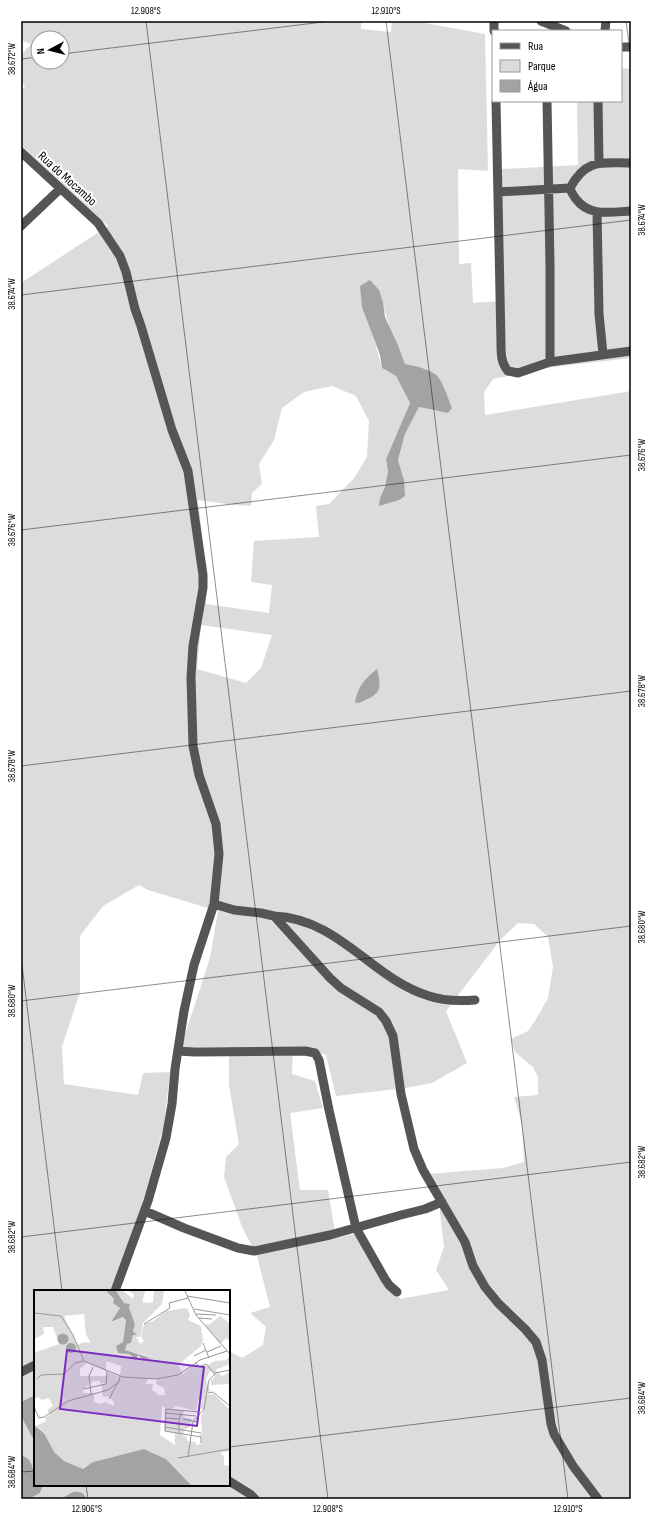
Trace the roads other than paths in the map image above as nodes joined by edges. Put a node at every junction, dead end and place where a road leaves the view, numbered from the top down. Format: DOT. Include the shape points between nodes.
graph roads {
  1 [pos="544,25"];
  2 [pos="562,30"];
  3 [pos="496,102"];
  4 [pos="547,102"];
  5 [pos="598,102"];
  6 [pos="22,155"];
  7 [pos="599,163"];
  8 [pos="631,163"];
  9 [pos="570,188"];
  10 [pos="60,189"];
  11 [pos="549,189"];
  12 [pos="498,192"];
  13 [pos="631,211"];
  14 [pos="597,212"];
  15 [pos="21,226"];
  16 [pos="631,351"];
  17 [pos="603,354"];
  18 [pos="550,362"];
  19 [pos="214,904"];
  20 [pos="274,916"];
  21 [pos="475,1000"];
  22 [pos="178,1051"];
  23 [pos="442,1202"];
  24 [pos="145,1211"];
  25 [pos="356,1228"];
  26 [pos="115,1290"];
  27 [pos="397,1292"];
  28 [pos="34,1366"];
  29 [pos="21,1372"];
  30 [pos="230,1483"];
  31 [pos="255,1499"];
  32 [pos="598,1499"];
  1 -- 2 [label="street"];
  3 -- 12 [label="street"];
  4 -- 11 [label="street"];
  5 -- 7 [label="street"];
  6 -- 10 [label="street, Rua do Mocambo"];
  7 -- 8 [label="street"];
  7 -- 9 [label="street" via="584,170"];
  9 -- 11 [label="street"];
  9 -- 14 [label="street" via="577,201"];
  10 -- 15 [label="street"];
  10 -- 19 [label="street, Rua do Mocambo" via="98,223 120,256 172,430 189,476 203,575 191,677 193,746 197,770 214,814 218,834 219,854"];
  11 -- 12 [label="street"];
  11 -- 18 [label="street"];
  12 -- 18 [label="street" via="502,359 508,371 513,373"];
  13 -- 14 [label="street"];
  14 -- 17 [label="street" via="599,314"];
  16 -- 17 [label="street"];
  17 -- 18 [label="street"];
  19 -- 20 [label="street"];
  19 -- 22 [label="street, Rua do Mocambo" via="190,979"];
  20 -- 21 [label="street" via="304,921 324,929 397,981 426,995"];
  20 -- 23 [label="street" via="330,978 379,1012 386,1021 393,1036 401,1094 412,1141 424,1170"];
  22 -- 24 [label="street, Rua do Mocambo" via="166,1138"];
  22 -- 25 [label="street" via="315,1053 319,1060"];
  23 -- 25 [label="street"];
  23 -- 32 [label="street" via="465,1242 485,1287 536,1342 542,1360 554,1434 573,1466"];
  24 -- 25 [label="street" via="249,1251"];
  24 -- 26 [label="street, Rua do Mocambo"];
  25 -- 27 [label="street" via="385,1279"];
  28 -- 29 [label="street"];
  30 -- 31 [label="street"];
}
